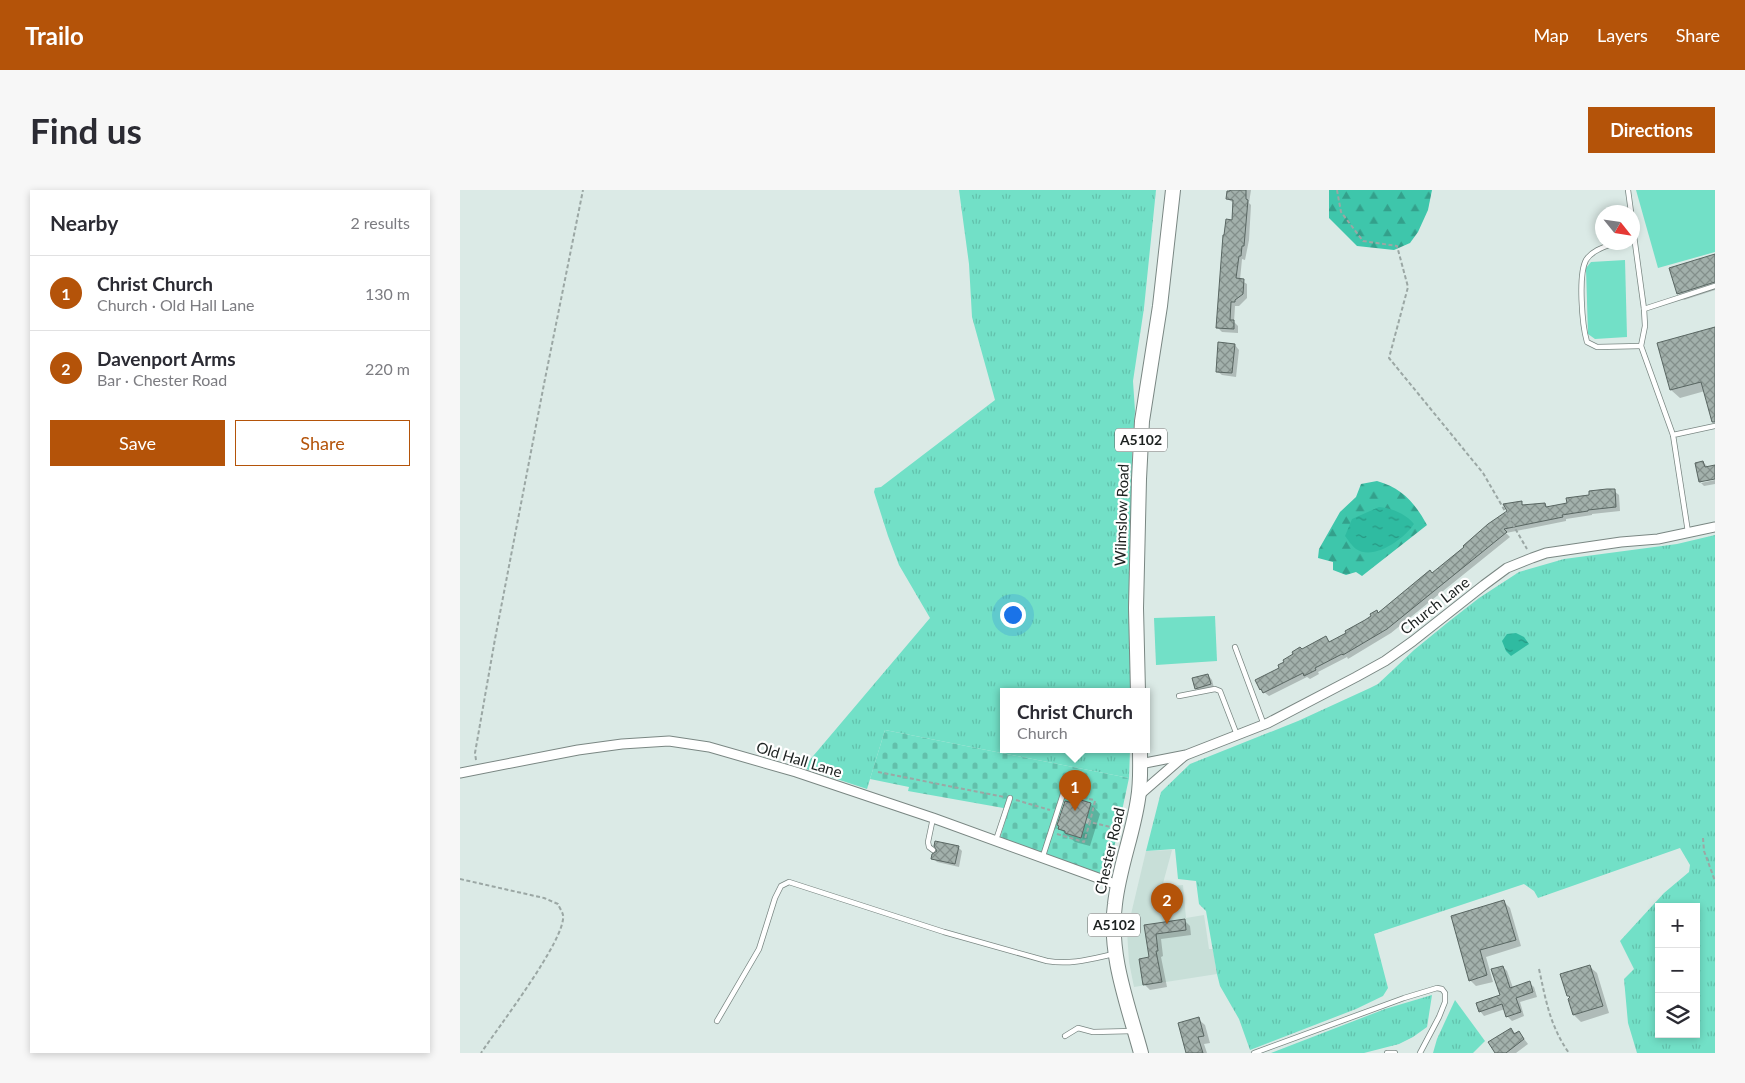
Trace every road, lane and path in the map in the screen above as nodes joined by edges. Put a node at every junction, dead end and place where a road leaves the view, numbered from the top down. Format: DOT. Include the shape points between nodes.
graph roads {
  1 [pos="583,190"];
  2 [pos="1173,190"];
  3 [pos="1337,190"];
  4 [pos="1628,190"];
  5 [pos="1630,205"];
  6 [pos="1597,250"];
  7 [pos="1636,250"];
  8 [pos="1715,286"];
  9 [pos="1644,309"];
  10 [pos="1641,346"];
  11 [pos="1715,426"];
  12 [pos="1673,436"];
  13 [pos="1715,527"];
  14 [pos="1688,534"];
  15 [pos="1532,558"];
  16 [pos="1236,648"];
  17 [pos="1138,688"];
  18 [pos="1179,696"];
  19 [pos="1264,725"];
  20 [pos="1237,735"];
  21 [pos="1140,753"];
  22 [pos="1186,754"];
  23 [pos="1140,768"];
  24 [pos="477,770"];
  25 [pos="878,772"];
  26 [pos="460,773"];
  27 [pos="1063,794"];
  28 [pos="1138,796"];
  29 [pos="1010,798"];
  30 [pos="1057,812"];
  31 [pos="932,818"];
  32 [pos="1090,822"];
  33 [pos="1050,832"];
  34 [pos="1130,832"];
  35 [pos="1703,838"];
  36 [pos="996,842"];
  37 [pos="933,850"];
  38 [pos="1042,858"];
  39 [pos="460,879"];
  40 [pos="1715,881"];
  41 [pos="1119,883"];
  42 [pos="1116,953"];
  43 [pos="1539,969"];
  44 [pos="717,1021"];
  45 [pos="1135,1031"];
  46 [pos="1065,1036"];
  47 [pos="481,1053"];
  48 [pos="1141,1053"];
  49 [pos="1254,1053"];
  50 [pos="1388,1053"];
  51 [pos="1395,1053"];
  52 [pos="1420,1053"];
  53 [pos="1569,1053"];
  1 -- 24 [label="path" via="495,638 475,753"];
  2 -- 17 [label="main road, Wilmslow Road / A5102" via="1160,306 1142,421 1136,608"];
  3 -- 15 [label="path" via="1341,212 1363,241 1397,246 1408,287 1389,358 1483,473"];
  4 -- 5 [label="lane"];
  6 -- 10 [label="lane" via="1587,258 1582,272 1587,342 1597,347"];
  7 -- 9 [label="lane"];
  8 -- 9 [label="lane"];
  9 -- 10 [label="lane"];
  10 -- 12 [label="lane"];
  11 -- 12 [label="lane"];
  12 -- 14 [label="lane"];
  13 -- 14 [label="street, Church Lane"];
  14 -- 15 [label="street, Church Lane" via="1546,552"];
  15 -- 19 [label="street, Church Lane" via="1507,568 1385,661"];
  16 -- 19 [label="lane"];
  18 -- 20 [label="lane" via="1215,688 1220,691"];
  19 -- 20 [label="street, Church Lane"];
  20 -- 22 [label="street, Church Lane"];
  21 -- 23 [label="main road, A5102"];
  22 -- 23 [label="street, Church Lane"];
  22 -- 28 [label="street, Church Lane"];
  23 -- 28 [label="main road, Chester Road / A5102"];
  24 -- 26 [label="street, Old Hall Lane"];
  24 -- 31 [label="street, Old Hall Lane" via="578,750 669,740 785,768"];
  25 -- 29 [label="path"];
  27 -- 30 [label="lane"];
  27 -- 32 [label="path" via="1095,801"];
  28 -- 34 [label="main road, Chester Road / A5102"];
  29 -- 30 [label="path"];
  29 -- 36 [label="lane"];
  30 -- 33 [label="lane"];
  31 -- 36 [label="street, Old Hall Lane"];
  31 -- 37 [label="lane" via="928,842"];
  32 -- 33 [label="path" via="1084,842"];
  32 -- 34 [label="path"];
  33 -- 38 [label="lane"];
  34 -- 41 [label="main road, Chester Road / A5102"];
  35 -- 40 [label="path" via="1704,851"];
  36 -- 38 [label="street, Old Hall Lane"];
  38 -- 41 [label="street, Old Hall Lane"];
  39 -- 47 [label="path" via="544,898 558,904 563,915 556,940 540,967"];
  41 -- 42 [label="main road, Chester Road / A5102" via="1114,926"];
  42 -- 44 [label="lane" via="1076,963 1047,961 789,882 781,886 759,949"];
  42 -- 45 [label="main road, Chester Road / A5102"];
  43 -- 53 [label="path" via="1549,1015"];
  45 -- 46 [label="lane" via="1092,1032 1078,1028"];
  45 -- 48 [label="main road, Chester Road / A5102"];
  49 -- 52 [label="lane" via="1404,998 1442,989 1445,993 1442,1009"];
  50 -- 51 [label="lane"];
}
